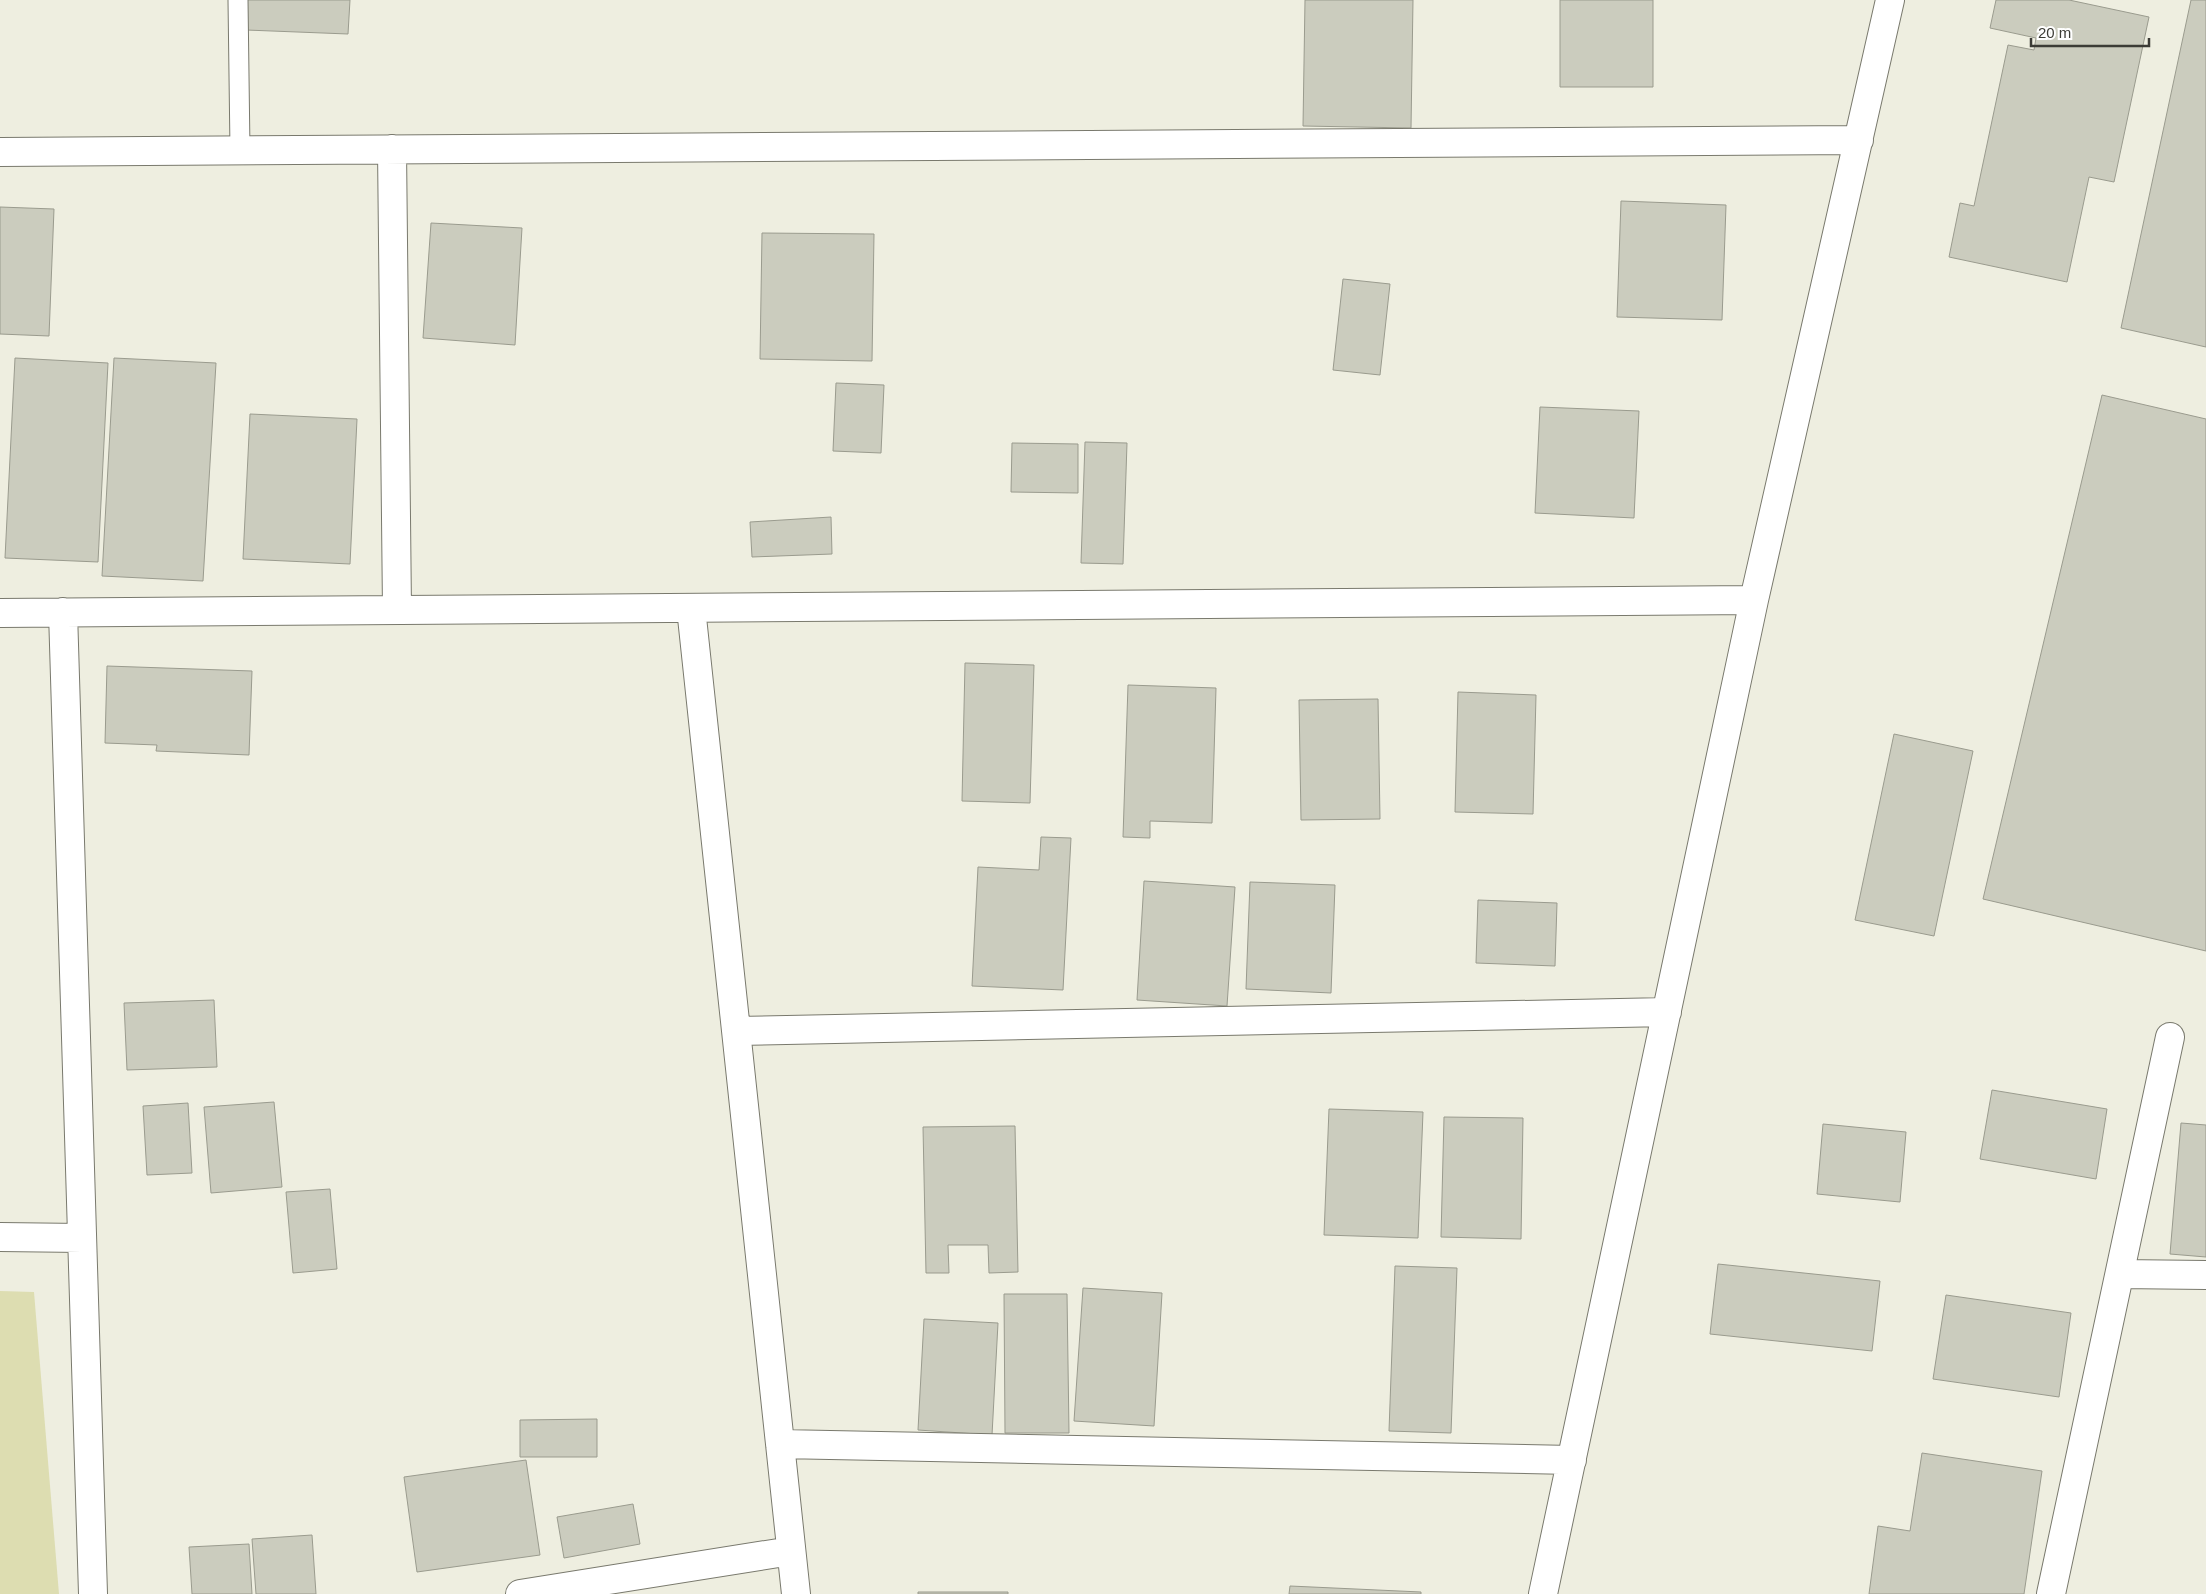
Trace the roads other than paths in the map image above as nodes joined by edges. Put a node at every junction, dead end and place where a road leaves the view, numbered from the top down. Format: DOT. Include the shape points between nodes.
graph roads {
  1 [pos="238,0"];
  2 [pos="1890,0"];
  3 [pos="1859,140"];
  4 [pos="392,149"];
  5 [pos="240,150"];
  6 [pos="0,152"];
  7 [pos="1754,600"];
  8 [pos="691,608"];
  9 [pos="397,610"];
  10 [pos="63,612"];
  11 [pos="0,613"];
  12 [pos="1667,1012"];
  13 [pos="736,1031"];
  14 [pos="2170,1037"];
  15 [pos="0,1237"];
  16 [pos="82,1238"];
  17 [pos="2120,1274"];
  18 [pos="2206,1275"];
  19 [pos="780,1444"];
  20 [pos="1572,1460"];
  21 [pos="791,1551"];
  22 [pos="93,1594"];
  23 [pos="520,1594"];
  24 [pos="796,1594"];
  25 [pos="1543,1594"];
  26 [pos="2051,1594"];
  1 -- 5 [label="lane"];
  2 -- 3 [label="street"];
  3 -- 4 [label="street"];
  3 -- 7 [label="street"];
  4 -- 5 [label="street"];
  4 -- 9 [label="street"];
  5 -- 6 [label="street"];
  7 -- 8 [label="street"];
  7 -- 12 [label="street"];
  8 -- 9 [label="street"];
  8 -- 13 [label="street"];
  9 -- 10 [label="street"];
  10 -- 11 [label="street"];
  10 -- 16 [label="street"];
  12 -- 13 [label="street"];
  12 -- 20 [label="street"];
  13 -- 19 [label="street"];
  14 -- 17 [label="street"];
  15 -- 16 [label="street"];
  16 -- 22 [label="street"];
  17 -- 18 [label="street"];
  17 -- 26 [label="street"];
  19 -- 20 [label="street"];
  19 -- 21 [label="street"];
  20 -- 25 [label="street"];
  21 -- 23 [label="street"];
  21 -- 24 [label="street"];
}
